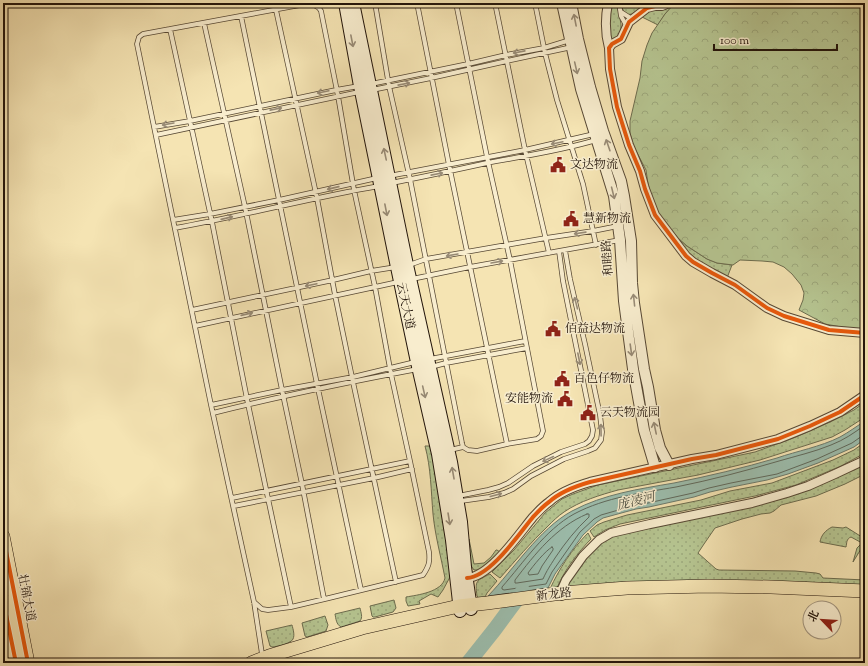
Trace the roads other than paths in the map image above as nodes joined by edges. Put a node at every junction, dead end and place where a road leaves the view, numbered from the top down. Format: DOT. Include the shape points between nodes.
graph roads {
  1 [pos="312,3"];
  2 [pos="345,3"];
  3 [pos="353,3"];
  4 [pos="375,3"];
  5 [pos="417,3"];
  6 [pos="456,3"];
  7 [pos="495,3"];
  8 [pos="535,3"];
  9 [pos="562,3"];
  10 [pos="571,3"];
  11 [pos="608,3"];
  12 [pos="619,3"];
  13 [pos="669,3"];
  14 [pos="652,4"];
  15 [pos="276,10"];
  16 [pos="621,12"];
  17 [pos="241,16"];
  18 [pos="629,22"];
  19 [pos="204,23"];
  20 [pos="170,29"];
  21 [pos="571,44"];
  22 [pos="544,48"];
  23 [pos="609,48"];
  24 [pos="545,53"];
  25 [pos="506,55"];
  26 [pos="507,61"];
  27 [pos="468,64"];
  28 [pos="469,70"];
  29 [pos="430,72"];
  30 [pos="431,78"];
  31 [pos="388,81"];
  32 [pos="389,86"];
  33 [pos="366,88"];
  34 [pos="336,90"];
  35 [pos="338,96"];
  36 [pos="295,98"];
  37 [pos="296,105"];
  38 [pos="259,106"];
  39 [pos="224,113"];
  40 [pos="260,113"];
  41 [pos="226,120"];
  42 [pos="190,121"];
  43 [pos="154,127"];
  44 [pos="191,128"];
  45 [pos="156,135"];
  46 [pos="596,137"];
  47 [pos="570,140"];
  48 [pos="571,146"];
  49 [pos="525,150"];
  50 [pos="526,156"];
  51 [pos="487,157"];
  52 [pos="488,163"];
  53 [pos="449,165"];
  54 [pos="408,172"];
  55 [pos="450,172"];
  56 [pos="410,179"];
  57 [pos="385,180"];
  58 [pos="353,183"];
  59 [pos="354,190"];
  60 [pos="315,192"];
  61 [pos="317,198"];
  62 [pos="279,200"];
  63 [pos="280,206"];
  64 [pos="245,207"];
  65 [pos="210,214"];
  66 [pos="246,214"];
  67 [pos="173,220"];
  68 [pos="212,222"];
  69 [pos="618,225"];
  70 [pos="175,228"];
  71 [pos="593,231"];
  72 [pos="546,238"];
  73 [pos="620,240"];
  74 [pos="507,245"];
  75 [pos="596,245"];
  76 [pos="565,250"];
  77 [pos="559,251"];
  78 [pos="467,252"];
  79 [pos="549,253"];
  80 [pos="426,259"];
  81 [pos="510,260"];
  82 [pos="402,266"];
  83 [pos="470,267"];
  84 [pos="371,271"];
  85 [pos="428,275"];
  86 [pos="333,280"];
  87 [pos="406,281"];
  88 [pos="375,287"];
  89 [pos="297,288"];
  90 [pos="263,295"];
  91 [pos="335,295"];
  92 [pos="227,303"];
  93 [pos="300,303"];
  94 [pos="192,310"];
  95 [pos="266,310"];
  96 [pos="230,318"];
  97 [pos="195,326"];
  98 [pos="865,333"];
  99 [pos="525,340"];
  100 [pos="527,348"];
  101 [pos="487,349"];
  102 [pos="444,356"];
  103 [pos="489,356"];
  104 [pos="446,363"];
  105 [pos="423,364"];
  106 [pos="390,368"];
  107 [pos="391,374"];
  108 [pos="353,377"];
  109 [pos="353,382"];
  110 [pos="317,384"];
  111 [pos="318,389"];
  112 [pos="282,390"];
  113 [pos="865,395"];
  114 [pos="283,396"];
  115 [pos="247,398"];
  116 [pos="248,404"];
  117 [pos="211,405"];
  118 [pos="213,413"];
  119 [pos="507,444"];
  120 [pos="463,447"];
  121 [pos="448,450"];
  122 [pos="865,460"];
  123 [pos="410,461"];
  124 [pos="669,465"];
  125 [pos="655,467"];
  126 [pos="372,469"];
  127 [pos="412,469"];
  128 [pos="336,476"];
  129 [pos="374,478"];
  130 [pos="302,484"];
  131 [pos="338,485"];
  132 [pos="267,491"];
  133 [pos="303,492"];
  134 [pos="232,498"];
  135 [pos="268,499"];
  136 [pos="458,500"];
  137 [pos="234,506"];
  138 [pos="3,536"];
  139 [pos="467,578"];
  140 [pos="396,582"];
  141 [pos="361,590"];
  142 [pos="865,591"];
  143 [pos="865,594"];
  144 [pos="559,596"];
  145 [pos="324,599"];
  146 [pos="3,600"];
  147 [pos="254,602"];
  148 [pos="291,607"];
  149 [pos="465,607"];
  150 [pos="266,659"];
  151 [pos="16,663"];
  152 [pos="28,663"];
  153 [pos="251,663"];
  1 -- 15 [label="lane"];
  1 -- 34 [label="lane" via="321,11"];
  2 -- 33 [label="main road, 云天大道, one-way"];
  3 -- 33 [label="main road, 云天大道"];
  4 -- 31 [label="lane"];
  5 -- 29 [label="lane"];
  6 -- 27 [label="lane"];
  7 -- 25 [label="lane"];
  8 -- 22 [label="lane"];
  9 -- 21 [label="street, 和睦路"];
  124 -- 10 [label="street, 和睦路, one-way" via="660,448 655,430 644,369 634,303 631,241 621,181 590,87"];
  11 -- 23 [label="street" via="605,21"];
  12 -- 16 [label="lane"];
  13 -- 14 [label="street" via="662,6"];
  14 -- 18 [label="street"];
  15 -- 17 [label="lane"];
  15 -- 36 [label="lane"];
  16 -- 18 [label="lane"];
  16 -- 18 [label="lane" via="623,20"];
  17 -- 19 [label="lane"];
  17 -- 38 [label="lane"];
  18 -- 23 [label="street" via="621,39"];
  19 -- 20 [label="lane"];
  19 -- 39 [label="lane"];
  20 -- 42 [label="lane"];
  20 -- 43 [label="lane" via="143,34 137,44"];
  21 -- 22 [label="lane"];
  21 -- 24 [label="lane"];
  21 -- 46 [label="street, 和睦路, one-way" via="581,90"];
  22 -- 24 [label="lane"];
  22 -- 25 [label="lane, one-way"];
  23 -- 98 [label="street" via="617,107 652,209 686,256 712,274 736,285 766,308 829,330"];
  24 -- 26 [label="lane"];
  24 -- 47 [label="lane"];
  25 -- 26 [label="lane"];
  25 -- 27 [label="lane"];
  26 -- 28 [label="lane"];
  26 -- 49 [label="lane"];
  27 -- 28 [label="lane"];
  27 -- 29 [label="lane"];
  28 -- 30 [label="lane"];
  28 -- 51 [label="lane"];
  29 -- 30 [label="lane"];
  29 -- 31 [label="lane"];
  32 -- 30 [label="lane, one-way"];
  30 -- 53 [label="lane"];
  31 -- 32 [label="lane"];
  31 -- 33 [label="lane"];
  32 -- 33 [label="lane"];
  32 -- 54 [label="lane"];
  33 -- 34 [label="lane"];
  33 -- 35 [label="lane"];
  33 -- 57 [label="main road, 云天大道"];
  34 -- 35 [label="lane"];
  34 -- 36 [label="lane, one-way"];
  35 -- 37 [label="lane"];
  35 -- 58 [label="lane"];
  36 -- 37 [label="lane"];
  36 -- 38 [label="lane"];
  40 -- 37 [label="lane, one-way"];
  37 -- 60 [label="lane"];
  38 -- 39 [label="lane"];
  38 -- 40 [label="lane"];
  39 -- 41 [label="lane"];
  39 -- 42 [label="lane"];
  40 -- 41 [label="lane"];
  40 -- 62 [label="lane"];
  41 -- 44 [label="lane"];
  41 -- 64 [label="lane"];
  42 -- 43 [label="lane, one-way"];
  42 -- 44 [label="lane"];
  43 -- 45 [label="lane"];
  44 -- 45 [label="lane"];
  44 -- 65 [label="lane"];
  45 -- 67 [label="lane"];
  46 -- 47 [label="lane"];
  46 -- 48 [label="lane"];
  46 -- 69 [label="street, 和睦路, one-way" via="614,196"];
  47 -- 48 [label="lane"];
  47 -- 49 [label="lane, one-way"];
  48 -- 50 [label="lane"];
  48 -- 71 [label="lane"];
  49 -- 50 [label="lane"];
  49 -- 51 [label="lane"];
  50 -- 52 [label="lane"];
  50 -- 72 [label="lane"];
  51 -- 52 [label="lane"];
  51 -- 53 [label="lane"];
  52 -- 55 [label="lane"];
  52 -- 74 [label="lane"];
  53 -- 54 [label="lane"];
  53 -- 55 [label="lane"];
  54 -- 56 [label="lane"];
  54 -- 57 [label="lane"];
  56 -- 55 [label="lane, one-way"];
  55 -- 78 [label="lane"];
  56 -- 57 [label="lane"];
  56 -- 80 [label="lane"];
  57 -- 58 [label="lane"];
  57 -- 59 [label="lane"];
  57 -- 82 [label="main road, 云天大道"];
  58 -- 59 [label="lane"];
  58 -- 60 [label="lane, one-way"];
  59 -- 61 [label="lane"];
  59 -- 84 [label="lane"];
  60 -- 61 [label="lane"];
  60 -- 62 [label="lane"];
  61 -- 63 [label="lane"];
  61 -- 86 [label="lane"];
  62 -- 63 [label="lane"];
  62 -- 64 [label="lane"];
  63 -- 66 [label="lane"];
  63 -- 89 [label="lane"];
  64 -- 65 [label="lane"];
  64 -- 66 [label="lane"];
  65 -- 67 [label="lane"];
  65 -- 68 [label="lane"];
  68 -- 66 [label="lane, one-way"];
  66 -- 90 [label="lane"];
  67 -- 70 [label="lane"];
  68 -- 70 [label="lane"];
  68 -- 92 [label="lane"];
  69 -- 71 [label="lane"];
  69 -- 73 [label="street, 和睦路"];
  70 -- 94 [label="lane"];
  71 -- 72 [label="lane, one-way"];
  71 -- 75 [label="lane"];
  72 -- 74 [label="lane"];
  72 -- 79 [label="lane"];
  73 -- 75 [label="lane"];
  73 -- 125 [label="street, 和睦路, one-way" via="624,301 633,369 644,430"];
  74 -- 78 [label="lane"];
  74 -- 81 [label="lane"];
  75 -- 76 [label="lane"];
  76 -- 77 [label="lane"];
  136 -- 76 [label="lane, one-way" via="489,497 514,489 531,476 564,459 595,448 601,440 600,415"];
  77 -- 79 [label="lane"];
  77 -- 136 [label="lane, one-way" via="593,430 592,436 585,444 561,452 508,483"];
  78 -- 80 [label="lane, one-way"];
  78 -- 83 [label="lane"];
  79 -- 81 [label="lane"];
  80 -- 82 [label="lane"];
  80 -- 85 [label="lane"];
  83 -- 81 [label="lane, one-way"];
  81 -- 99 [label="lane"];
  82 -- 84 [label="lane"];
  82 -- 87 [label="main road, 云天大道"];
  83 -- 85 [label="lane"];
  83 -- 101 [label="lane"];
  84 -- 86 [label="lane"];
  84 -- 88 [label="lane"];
  85 -- 87 [label="lane"];
  85 -- 102 [label="lane"];
  86 -- 89 [label="lane, one-way"];
  86 -- 91 [label="lane"];
  87 -- 88 [label="lane"];
  87 -- 105 [label="main road, 云天大道"];
  88 -- 91 [label="lane"];
  88 -- 106 [label="lane"];
  89 -- 90 [label="lane"];
  89 -- 93 [label="lane"];
  90 -- 92 [label="lane"];
  90 -- 95 [label="lane"];
  91 -- 93 [label="lane"];
  91 -- 108 [label="lane"];
  92 -- 94 [label="lane"];
  92 -- 96 [label="lane"];
  93 -- 95 [label="lane"];
  93 -- 110 [label="lane"];
  94 -- 97 [label="lane"];
  96 -- 95 [label="lane, one-way"];
  95 -- 112 [label="lane"];
  96 -- 97 [label="lane"];
  96 -- 115 [label="lane"];
  97 -- 117 [label="lane"];
  99 -- 100 [label="lane"];
  99 -- 101 [label="lane"];
  100 -- 103 [label="lane"];
  100 -- 119 [label="lane" via="543,431 536,439"];
  101 -- 102 [label="lane"];
  101 -- 103 [label="lane"];
  102 -- 104 [label="lane"];
  102 -- 105 [label="lane"];
  103 -- 104 [label="lane"];
  103 -- 119 [label="lane"];
  104 -- 105 [label="lane"];
  104 -- 120 [label="lane"];
  105 -- 106 [label="lane"];
  105 -- 107 [label="lane"];
  105 -- 121 [label="main road, 云天大道"];
  105 -- 149 [label="main road, 云天大道, one-way"];
  106 -- 107 [label="lane"];
  106 -- 108 [label="lane"];
  107 -- 109 [label="lane"];
  107 -- 123 [label="lane"];
  108 -- 109 [label="lane"];
  108 -- 110 [label="lane"];
  109 -- 111 [label="lane"];
  109 -- 126 [label="lane"];
  110 -- 111 [label="lane"];
  110 -- 112 [label="lane"];
  111 -- 114 [label="lane"];
  111 -- 128 [label="lane"];
  112 -- 114 [label="lane"];
  112 -- 115 [label="lane"];
  113 -- 124 [label="street" via="840,412 778,439"];
  114 -- 116 [label="lane"];
  114 -- 130 [label="lane"];
  115 -- 116 [label="lane"];
  115 -- 117 [label="lane"];
  116 -- 118 [label="lane"];
  116 -- 132 [label="lane"];
  117 -- 118 [label="lane"];
  118 -- 134 [label="lane"];
  119 -- 120 [label="lane" via="477,451"];
  120 -- 121 [label="lane"];
  136 -- 121 [label="main road, 云天大道, one-way"];
  122 -- 144 [label="street" via="791,492 757,502 611,533 599,540 583,556 566,580"];
  123 -- 126 [label="lane"];
  123 -- 127 [label="lane"];
  124 -- 125 [label="street"];
  125 -- 139 [label="street" via="582,484 554,498 534,516 491,565 472,578"];
  126 -- 128 [label="lane"];
  126 -- 129 [label="lane"];
  127 -- 129 [label="lane"];
  127 -- 140 [label="lane" via="430,561 423,575"];
  128 -- 130 [label="lane"];
  128 -- 131 [label="lane"];
  129 -- 131 [label="lane"];
  129 -- 140 [label="lane"];
  130 -- 132 [label="lane"];
  130 -- 133 [label="lane"];
  131 -- 133 [label="lane"];
  131 -- 141 [label="lane"];
  132 -- 134 [label="lane"];
  132 -- 135 [label="lane"];
  133 -- 135 [label="lane"];
  133 -- 145 [label="lane"];
  134 -- 137 [label="lane"];
  135 -- 137 [label="lane"];
  135 -- 148 [label="lane"];
  136 -- 139 [label="main road, 云天大道"];
  137 -- 147 [label="lane"];
  138 -- 152 [label="main road, 壮锦大道"];
  139 -- 149 [label="main road, 云天大道"];
  140 -- 141 [label="lane"];
  141 -- 145 [label="lane"];
  142 -- 144 [label="main road, 新龙路" via="708,586 627,588"];
  143 -- 144 [label="main road, 新龙路" via="707,589"];
  144 -- 149 [label="main road, 新龙路"];
  145 -- 148 [label="lane"];
  146 -- 151 [label="main road, 壮锦大道"];
  147 -- 148 [label="lane" via="262,609 268,610"];
  147 -- 150 [label="lane"];
  149 -- 150 [label="main road, 新龙路" via="388,625"];
  150 -- 153 [label="main road, 新龙路"];
}
